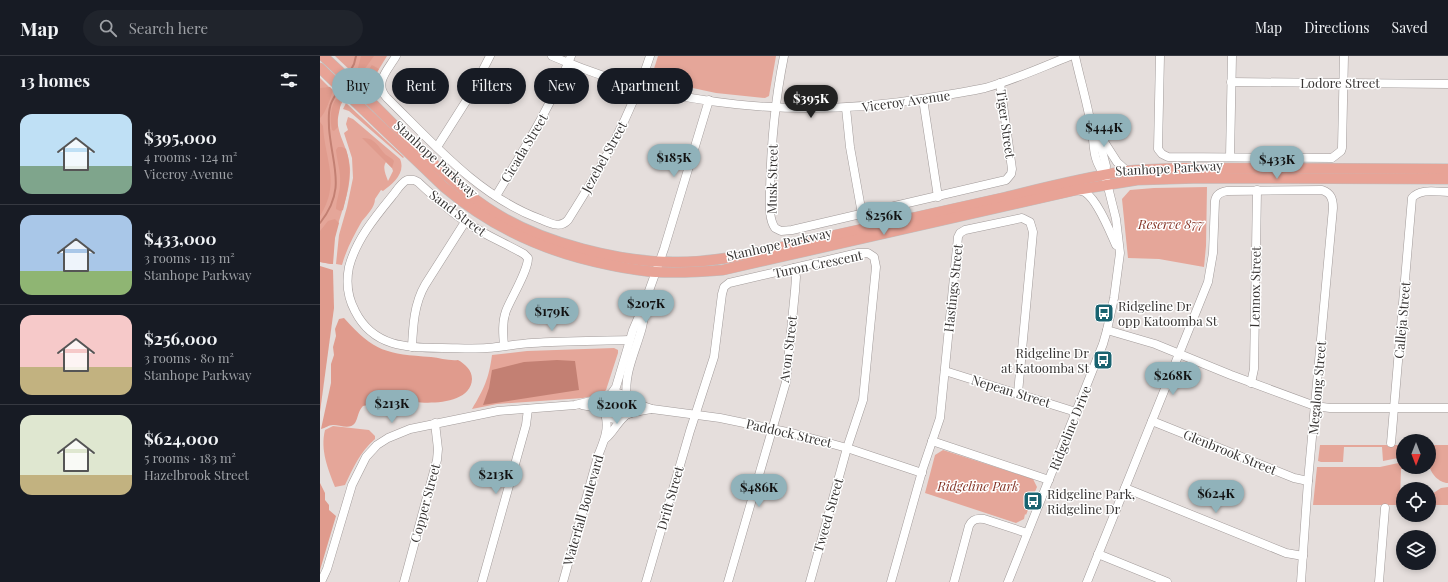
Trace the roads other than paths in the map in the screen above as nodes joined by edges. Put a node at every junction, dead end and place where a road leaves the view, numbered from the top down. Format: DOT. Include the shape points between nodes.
graph roads {
  1 [pos="323,56"];
  2 [pos="396,56"];
  3 [pos="490,56"];
  4 [pos="552,56"];
  5 [pos="650,56"];
  6 [pos="784,56"];
  7 [pos="1070,56"];
  8 [pos="1075,56"];
  9 [pos="1160,56"];
  10 [pos="1232,56"];
  11 [pos="1344,56"];
  12 [pos="569,60"];
  13 [pos="320,68"];
  14 [pos="646,68"];
  15 [pos="597,72"];
  16 [pos="1231,82"];
  17 [pos="1000,83"];
  18 [pos="1344,84"];
  19 [pos="1448,84"];
  20 [pos="693,97"];
  21 [pos="923,99"];
  22 [pos="709,100"];
  23 [pos="631,104"];
  24 [pos="775,108"];
  25 [pos="846,108"];
  26 [pos="1092,127"];
  27 [pos="436,146"];
  28 [pos="1230,157"];
  29 [pos="1448,169"];
  30 [pos="1127,171"];
  31 [pos="1106,179"];
  32 [pos="1448,179"];
  33 [pos="1076,190"];
  34 [pos="1257,190"];
  35 [pos="1448,192"];
  36 [pos="496,196"];
  37 [pos="938,197"];
  38 [pos="862,214"];
  39 [pos="465,222"];
  40 [pos="1120,253"];
  41 [pos="660,262"];
  42 [pos="794,268"];
  43 [pos="656,272"];
  44 [pos="645,302"];
  45 [pos="1107,330"];
  46 [pos="629,340"];
  47 [pos="504,346"];
  48 [pos="412,347"];
  49 [pos="1179,354"];
  50 [pos="945,371"];
  51 [pos="1251,383"];
  52 [pos="1018,393"];
  53 [pos="609,396"];
  54 [pos="627,400"];
  55 [pos="579,405"];
  56 [pos="1315,406"];
  57 [pos="1395,408"];
  58 [pos="1448,408"];
  59 [pos="528,409"];
  60 [pos="652,409"];
  61 [pos="604,412"];
  62 [pos="1076,412"];
  63 [pos="695,414"];
  64 [pos="625,416"];
  65 [pos="1152,421"];
  66 [pos="435,423"];
  67 [pos="771,428"];
  68 [pos="605,439"];
  69 [pos="932,441"];
  70 [pos="1391,443"];
  71 [pos="847,448"];
  72 [pos="922,473"];
  73 [pos="1049,480"];
  74 [pos="1308,481"];
  75 [pos="1125,488"];
  76 [pos="1385,508"];
  77 [pos="1027,533"];
  78 [pos="1098,554"];
  79 [pos="1302,556"];
  80 [pos="321,582"];
  81 [pos="404,582"];
  82 [pos="482,582"];
  83 [pos="563,582"];
  84 [pos="646,582"];
  85 [pos="728,582"];
  86 [pos="810,582"];
  87 [pos="891,582"];
  88 [pos="954,582"];
  89 [pos="1008,582"];
  90 [pos="1087,582"];
  91 [pos="1167,582"];
  92 [pos="1301,582"];
  93 [pos="1379,582"];
  1 -- 41 [label="main road, Stanhope Parkway" via="454,183 504,218 538,235 565,244"];
  2 -- 27 [label="street" via="380,86 384,95"];
  3 -- 27 [label="street" via="470,95"];
  4 -- 12 [label="street, Viceroy Avenue"];
  5 -- 14 [label="street, Jezebel Street"];
  6 -- 24 [label="street, Musk Street"];
  7 -- 17 [label="street, Viceroy Avenue"];
  8 -- 26 [label="street, Ridgeline Drive"];
  9 -- 28 [label="street" via="1158,149 1168,157"];
  10 -- 16 [label="street"];
  11 -- 18 [label="street"];
  12 -- 15 [label="street, Viceroy Avenue"];
  12 -- 36 [label="street, Cicada Street" via="542,119"];
  13 -- 43 [label="main road, Stanhope Parkway" via="444,187 496,224 526,240 566,255"];
  16 -- 18 [label="street, Lodore Street"];
  16 -- 28 [label="street"];
  17 -- 21 [label="street, Viceroy Avenue"];
  17 -- 37 [label="street, Tiger Street" via="1012,165 1011,174 1006,180"];
  18 -- 19 [label="street, Lodore Street"];
  18 -- 28 [label="street" via="1342,148 1337,155 1332,158"];
  20 -- 22 [label="street, Viceroy Avenue"];
  21 -- 25 [label="street, Viceroy Avenue"];
  21 -- 37 [label="street"];
  22 -- 24 [label="street, Viceroy Avenue"];
  22 -- 41 [label="street"];
  23 -- 36 [label="street, Jezebel Street" via="594,178 568,220 562,225 555,225 526,214"];
  24 -- 25 [label="street, Viceroy Avenue"];
  24 -- 38 [label="street, Musk Street" via="770,198 772,221 776,230 792,230"];
  25 -- 38 [label="street"];
  26 -- 30 [label="street" via="1102,137 1117,162"];
  26 -- 31 [label="street, Ridgeline Drive" via="1100,143 1106,166"];
  27 -- 36 [label="street" via="468,176"];
  29 -- 30 [label="main road, Stanhope Parkway" via="1183,168"];
  30 -- 31 [label="main road, Stanhope Parkway"];
  31 -- 32 [label="main road, Stanhope Parkway"];
  31 -- 33 [label="main road, Stanhope Parkway"];
  31 -- 40 [label="street, Ridgeline Drive" via="1116,219"];
  31 -- 41 [label="main road, Stanhope Parkway" via="746,254 698,262"];
  33 -- 40 [label="street" via="1086,192 1096,206 1107,223"];
  33 -- 43 [label="main road, Stanhope Parkway" via="723,270"];
  34 -- 49 [label="street" via="1227,191 1218,194 1214,201 1213,253 1208,278"];
  34 -- 51 [label="street, Lennox Street" via="1254,369"];
  34 -- 56 [label="street, Megalong Street" via="1322,190 1330,195 1333,203"];
  35 -- 57 [label="street, Calleja Street" via="1422,192 1412,198"];
  37 -- 38 [label="street"];
  39 -- 47 [label="street, Sand Street" via="528,258 505,315"];
  39 -- 48 [label="street" via="420,295 415,311"];
  39 -- 48 [label="street, Sand Street" via="418,182 410,179 404,182 381,209 363,235 350,262 349,296 360,320 387,341"];
  40 -- 45 [label="street, Ridgeline Drive"];
  41 -- 43 [label="street"];
  42 -- 63 [label="street, Turon Crescent" via="729,283 724,287 715,352"];
  42 -- 67 [label="street, Avon Street" via="796,277 786,382"];
  42 -- 71 [label="street, Turon Crescent" via="862,252 870,254 875,260 863,400"];
  43 -- 44 [label="street"];
  44 -- 46 [label="street"];
  44 -- 54 [label="street" via="643,325 627,375"];
  45 -- 49 [label="street"];
  45 -- 62 [label="street, Ridgeline Drive"];
  46 -- 47 [label="street"];
  46 -- 53 [label="street" via="616,387"];
  47 -- 48 [label="street"];
  49 -- 51 [label="street"];
  49 -- 65 [label="street"];
  50 -- 52 [label="street, Nepean Street"];
  50 -- 52 [label="street, Hastings Street" via="959,235 965,230 1026,218 1032,225 1033,232"];
  50 -- 69 [label="street, Hastings Street" via="940,418"];
  51 -- 56 [label="street"];
  52 -- 62 [label="street, Nepean Street"];
  53 -- 54 [label="street" via="618,394"];
  53 -- 55 [label="street"];
  53 -- 61 [label="street" via="603,404"];
  54 -- 60 [label="street, Paddock Street"];
  54 -- 64 [label="street" via="629,408"];
  55 -- 59 [label="street"];
  55 -- 61 [label="street"];
  56 -- 57 [label="street"];
  56 -- 74 [label="street, Megalong Street"];
  57 -- 58 [label="street"];
  57 -- 70 [label="street, Calleja Street"];
  59 -- 66 [label="street" via="498,411"];
  59 -- 82 [label="street" via="526,425"];
  60 -- 63 [label="street, Paddock Street"];
  60 -- 64 [label="street, Paddock Street"];
  61 -- 64 [label="street" via="609,418 614,419"];
  61 -- 68 [label="street, Waterfall Boulevard" via="607,423"];
  62 -- 73 [label="street, Ridgeline Drive"];
  63 -- 67 [label="street, Paddock Street"];
  63 -- 84 [label="street, Drift Street"];
  64 -- 68 [label="street, Waterfall Boulevard"];
  65 -- 74 [label="street, Glenbrook Street" via="1294,478"];
  65 -- 75 [label="street"];
  66 -- 80 [label="street" via="397,433 366,457 352,485"];
  66 -- 81 [label="street, Copper Street" via="437,460"];
  67 -- 71 [label="street, Paddock Street"];
  67 -- 85 [label="street, Avon Street"];
  68 -- 83 [label="street, Waterfall Boulevard"];
  69 -- 72 [label="street, Hastings Street"];
  69 -- 73 [label="street"];
  71 -- 72 [label="street, Paddock Street"];
  71 -- 86 [label="street, Tweed Street"];
  72 -- 87 [label="street, Hastings Street"];
  73 -- 77 [label="street, Ridgeline Drive"];
  74 -- 79 [label="street, Megalong Street"];
  75 -- 78 [label="street"];
  75 -- 79 [label="street" via="1286,553"];
  76 -- 93 [label="street"];
  77 -- 88 [label="street" via="984,519 978,518 973,521 969,526"];
  77 -- 89 [label="street, Ridgeline Drive"];
  78 -- 90 [label="street"];
  78 -- 91 [label="street"];
  79 -- 92 [label="street, Megalong Street"];
}
